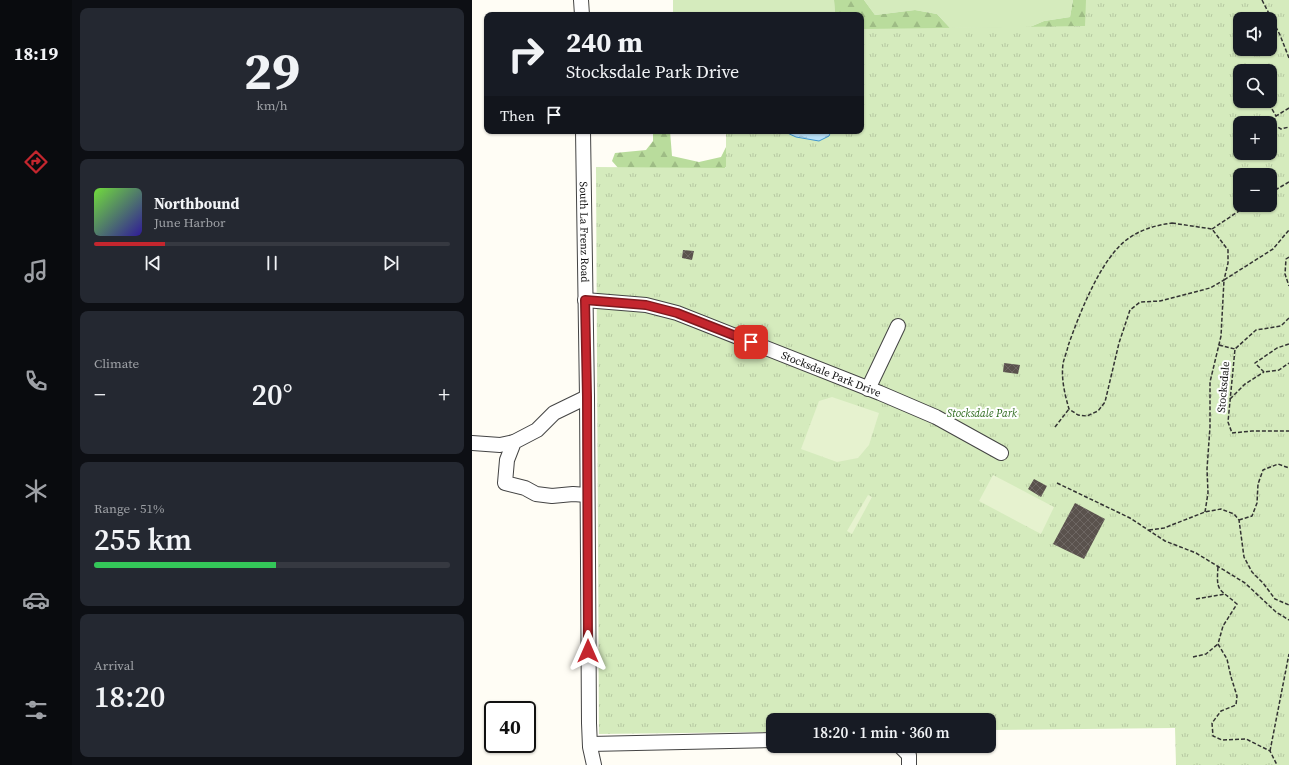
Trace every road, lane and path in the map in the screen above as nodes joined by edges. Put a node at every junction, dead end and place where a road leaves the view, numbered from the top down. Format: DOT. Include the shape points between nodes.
graph roads {
  1 [pos="582,0"];
  2 [pos="1262,0"];
  3 [pos="582,12"];
  4 [pos="1289,58"];
  5 [pos="1271,108"];
  6 [pos="1289,108"];
  7 [pos="1276,116"];
  8 [pos="1277,126"];
  9 [pos="1289,127"];
  10 [pos="583,134"];
  11 [pos="1289,182"];
  12 [pos="1277,189"];
  13 [pos="1238,212"];
  14 [pos="1212,229"];
  15 [pos="1289,230"];
  16 [pos="1289,257"];
  17 [pos="1224,280"];
  18 [pos="1289,286"];
  19 [pos="585,300"];
  20 [pos="1289,318"];
  21 [pos="898,326"];
  22 [pos="1289,344"];
  23 [pos="1219,345"];
  24 [pos="1235,349"];
  25 [pos="1289,362"];
  26 [pos="1264,372"];
  27 [pos="868,389"];
  28 [pos="587,397"];
  29 [pos="1230,399"];
  30 [pos="1069,410"];
  31 [pos="1056,427"];
  32 [pos="1289,431"];
  33 [pos="514,442"];
  34 [pos="472,443"];
  35 [pos="1001,453"];
  36 [pos="1289,468"];
  37 [pos="1057,483"];
  38 [pos="587,495"];
  39 [pos="1205,512"];
  40 [pos="1239,520"];
  41 [pos="1149,530"];
  42 [pos="1218,567"];
  43 [pos="1226,594"];
  44 [pos="1196,599"];
  45 [pos="1289,605"];
  46 [pos="1289,620"];
  47 [pos="1218,644"];
  48 [pos="1289,654"];
  49 [pos="1193,657"];
  50 [pos="766,740"];
  51 [pos="590,744"];
  52 [pos="1270,751"];
  53 [pos="907,753"];
  54 [pos="594,765"];
  55 [pos="910,765"];
  56 [pos="1277,765"];
  1 -- 3 [label="street"];
  2 -- 4 [label="path"];
  5 -- 7 [label="path"];
  6 -- 7 [label="path"];
  8 -- 9 [label="path" via="1282,129"];
  10 -- 19 [label="street, South La Frenz Road"];
  11 -- 12 [label="path"];
  13 -- 14 [label="path"];
  14 -- 17 [label="path" via="1228,250"];
  14 -- 30 [label="path" via="1172,223 1155,225 1129,238 1111,256 1098,276 1075,326 1063,364 1064,393"];
  15 -- 17 [label="path" via="1273,249"];
  16 -- 18 [label="path" via="1286,259 1285,274"];
  17 -- 23 [label="path"];
  17 -- 30 [label="path" via="1210,288 1160,301 1140,302 1130,310 1105,402 1098,411 1087,416"];
  19 -- 27 [label="street, Stocksdale Park Drive" via="671,307 707,325"];
  19 -- 28 [label="street, South La Frenz Road"];
  20 -- 24 [label="path, Stocksdale" via="1281,326 1256,330"];
  21 -- 27 [label="street"];
  22 -- 26 [label="path" via="1277,348 1255,363"];
  23 -- 24 [label="path"];
  23 -- 39 [label="path" via="1210,382 1208,493"];
  24 -- 29 [label="path, Stocksdale"];
  25 -- 26 [label="path" via="1279,370"];
  26 -- 29 [label="path" via="1245,384"];
  27 -- 35 [label="street, Stocksdale Park Drive" via="936,417"];
  28 -- 33 [label="street" via="554,413 537,430"];
  28 -- 38 [label="street, South La Frenz Road"];
  29 -- 32 [label="path, Stocksdale" via="1228,422 1232,433"];
  30 -- 31 [label="path"];
  33 -- 34 [label="street" via="500,445"];
  33 -- 38 [label="street" via="506,460 505,483 536,494"];
  36 -- 40 [label="path" via="1278,464 1263,470 1252,516"];
  37 -- 41 [label="path" via="1107,506"];
  38 -- 51 [label="street, South La Frenz Road"];
  39 -- 40 [label="path" via="1221,509 1234,514"];
  39 -- 41 [label="path" via="1164,528"];
  40 -- 45 [label="path" via="1244,556 1252,572 1275,598"];
  41 -- 42 [label="path" via="1165,541 1196,553"];
  42 -- 43 [label="path" via="1218,589"];
  42 -- 46 [label="path" via="1245,583 1276,612"];
  43 -- 44 [label="path"];
  43 -- 47 [label="path" via="1237,604 1223,626"];
  47 -- 49 [label="path" via="1206,654"];
  47 -- 52 [label="path" via="1227,659 1237,696 1236,705 1222,711 1212,723 1213,736 1222,740 1246,738"];
  48 -- 52 [label="path"];
  50 -- 51 [label="street"];
  51 -- 54 [label="street, South La Frenz Road"];
  52 -- 56 [label="path"];
  53 -- 55 [label="street"];
}
